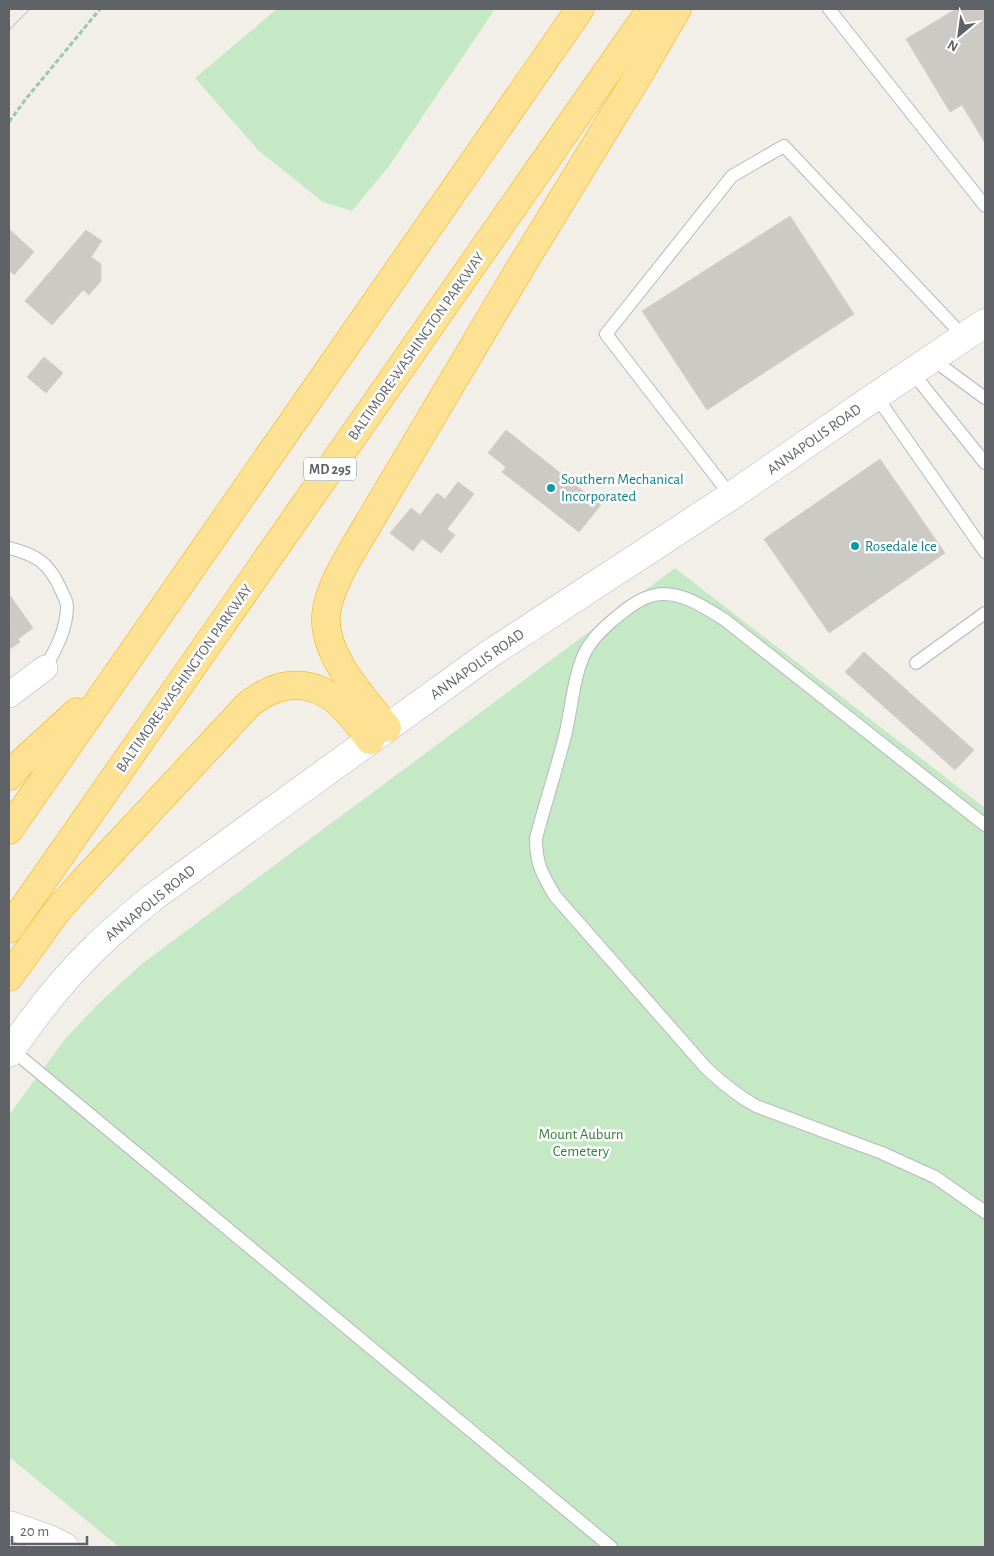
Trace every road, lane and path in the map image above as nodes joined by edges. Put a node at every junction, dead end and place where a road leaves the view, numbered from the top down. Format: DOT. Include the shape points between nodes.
graph roads {
  1 [pos="100,9"];
  2 [pos="580,9"];
  3 [pos="651,9"];
  4 [pos="677,9"];
  5 [pos="829,9"];
  6 [pos="10,117"];
  7 [pos="9,122"];
  8 [pos="985,206"];
  9 [pos="974,330"];
  10 [pos="922,365"];
  11 [pos="876,396"];
  12 [pos="985,398"];
  13 [pos="985,462"];
  14 [pos="731,496"];
  15 [pos="9,548"];
  16 [pos="985,552"];
  17 [pos="985,613"];
  18 [pos="916,663"];
  19 [pos="45,668"];
  20 [pos="115,677"];
  21 [pos="9,695"];
  22 [pos="379,734"];
  23 [pos="9,776"];
  24 [pos="985,825"];
  25 [pos="9,830"];
  26 [pos="9,929"];
  27 [pos="9,977"];
  28 [pos="10,1051"];
  29 [pos="985,1212"];
  30 [pos="9,1525"];
  31 [pos="65,1547"];
  32 [pos="611,1547"];
  1 -- 6 [label="path"];
  2 -- 20 [label="highway"];
  3 -- 26 [label="highway, BALTIMORE-WASHINGTON PARKWAY / MD 295"];
  4 -- 22 [label="highway" via="358,541 329,600 326,615 331,646"];
  5 -- 8 [label="lane"];
  6 -- 7 [label="path"];
  9 -- 10 [label="main road, ANNAPOLIS ROAD"];
  9 -- 14 [label="lane" via="784,146 732,176 606,334"];
  10 -- 11 [label="main road, ANNAPOLIS ROAD"];
  10 -- 12 [label="lane"];
  10 -- 13 [label="lane"];
  11 -- 14 [label="main road, ANNAPOLIS ROAD"];
  11 -- 16 [label="lane"];
  14 -- 22 [label="main road, ANNAPOLIS ROAD" via="485,657"];
  15 -- 19 [label="lane" via="27,552 43,562 57,579 68,604 60,641"];
  17 -- 18 [label="lane"];
  19 -- 21 [label="street"];
  20 -- 23 [label="highway"];
  20 -- 25 [label="highway"];
  22 -- 27 [label="highway" via="336,700 314,688 284,686 260,695 80,885"];
  22 -- 28 [label="main road, ANNAPOLIS ROAD" via="152,898 120,925 53,994"];
  24 -- 29 [label="lane" via="725,620 699,603 675,595 655,594 638,602 597,634 580,663 564,738 536,838 536,855 542,874 555,896 724,1085 756,1106 882,1153 935,1177"];
  28 -- 32 [label="lane"];
  30 -- 31 [label="main road"];
}
